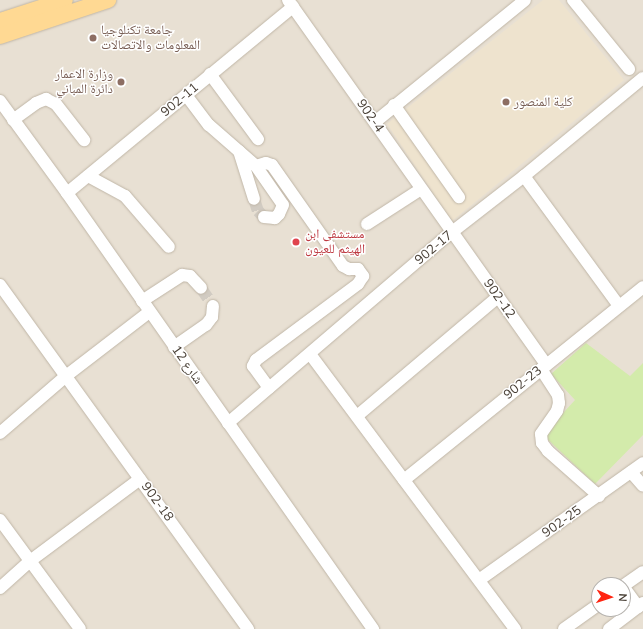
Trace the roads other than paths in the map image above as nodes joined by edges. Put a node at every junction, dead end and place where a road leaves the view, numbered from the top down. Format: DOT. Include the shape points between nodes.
graph roads {
  1 [pos="66,0"];
  2 [pos="108,0"];
  3 [pos="525,0"];
  4 [pos="574,0"];
  5 [pos="291,3"];
  6 [pos="0,21"];
  7 [pos="0,36"];
  8 [pos="629,69"];
  9 [pos="210,74"];
  10 [pos="643,78"];
  11 [pos="186,95"];
  12 [pos="0,102"];
  13 [pos="394,105"];
  14 [pos="13,120"];
  15 [pos="374,122"];
  16 [pos="84,140"];
  17 [pos="258,140"];
  18 [pos="238,150"];
  19 [pos="256,166"];
  20 [pos="88,176"];
  21 [pos="524,176"];
  22 [pos="421,188"];
  23 [pos="67,193"];
  24 [pos="459,197"];
  25 [pos="254,199"];
  26 [pos="264,217"];
  27 [pos="367,224"];
  28 [pos="452,232"];
  29 [pos="169,246"];
  30 [pos="0,285"];
  31 [pos="643,287"];
  32 [pos="201,288"];
  33 [pos="498,297"];
  34 [pos="142,302"];
  35 [pos="213,306"];
  36 [pos="619,306"];
  37 [pos="150,312"];
  38 [pos="174,347"];
  39 [pos="310,354"];
  40 [pos="543,367"];
  41 [pos="66,376"];
  42 [pos="269,388"];
  43 [pos="357,416"];
  44 [pos="228,423"];
  45 [pos="0,433"];
  46 [pos="643,463"];
  47 [pos="632,472"];
  48 [pos="140,479"];
  49 [pos="404,480"];
  50 [pos="643,486"];
  51 [pos="599,496"];
  52 [pos="0,520"];
  53 [pos="30,561"];
  54 [pos="643,572"];
  55 [pos="479,580"];
  56 [pos="631,580"];
  57 [pos="0,588"];
  58 [pos="631,594"];
  59 [pos="641,605"];
  60 [pos="591,610"];
  61 [pos="80,629"];
  62 [pos="248,629"];
  63 [pos="374,629"];
  64 [pos="515,629"];
  65 [pos="564,629"];
  66 [pos="609,629"];
  1 -- 6 [label="main road"];
  2 -- 7 [label="main road"];
  3 -- 13 [label="street"];
  4 -- 8 [label="street"];
  5 -- 9 [label="street, 902-11"];
  5 -- 15 [label="street, 902-4"];
  9 -- 11 [label="street, 902-11"];
  9 -- 17 [label="street"];
  10 -- 21 [label="street, 902-17"];
  11 -- 18 [label="street" via="210,125"];
  11 -- 20 [label="street, 902-11"];
  12 -- 14 [label="street, شارع 12"];
  13 -- 15 [label="street"];
  13 -- 24 [label="street"];
  14 -- 16 [label="street" via="46,99 56,104"];
  14 -- 23 [label="street, شارع 12"];
  15 -- 22 [label="street, 902-4"];
  18 -- 19 [label="street"];
  18 -- 25 [label="street"];
  19 -- 26 [label="street" via="283,204 280,214 275,218"];
  19 -- 42 [label="street" via="266,163 272,165 343,266 348,269 358,268 363,276 358,284 256,360 253,366"];
  20 -- 23 [label="street, 902-11"];
  20 -- 29 [label="street" via="125,196"];
  21 -- 28 [label="street, 902-17"];
  21 -- 36 [label="street"];
  22 -- 27 [label="street"];
  22 -- 28 [label="street, 902-4"];
  23 -- 34 [label="street, شارع 12"];
  28 -- 33 [label="street, 902-12"];
  28 -- 39 [label="street, 902-17"];
  30 -- 41 [label="street, 902-18"];
  31 -- 36 [label="street, 902-23"];
  32 -- 34 [label="street" via="190,276 182,275"];
  33 -- 40 [label="street, 902-12"];
  33 -- 43 [label="street"];
  34 -- 37 [label="street, شارع 12"];
  35 -- 38 [label="street" via="212,317 206,325"];
  36 -- 40 [label="street, 902-23"];
  37 -- 38 [label="street, شارع 12"];
  37 -- 41 [label="street"];
  38 -- 44 [label="street, شارع 12"];
  39 -- 42 [label="street, 902-17"];
  39 -- 43 [label="street"];
  40 -- 49 [label="street, 902-23"];
  40 -- 51 [label="street, 902-12" via="558,395 559,403 557,412 541,434 542,443"];
  41 -- 45 [label="street"];
  41 -- 48 [label="street, 902-18"];
  42 -- 44 [label="street, 902-17"];
  43 -- 49 [label="street"];
  44 -- 63 [label="street, شارع 12"];
  46 -- 47 [label="street, 902-25"];
  47 -- 50 [label="street"];
  47 -- 51 [label="street, 902-25"];
  48 -- 53 [label="street"];
  48 -- 62 [label="street, 902-18"];
  49 -- 55 [label="street"];
  51 -- 55 [label="street, 902-25"];
  52 -- 53 [label="street"];
  53 -- 57 [label="street"];
  53 -- 61 [label="street"];
  54 -- 56 [label="street"];
  55 -- 64 [label="street"];
  58 -- 59 [label="street"];
  59 -- 66 [label="street"];
  60 -- 65 [label="street"];
}
